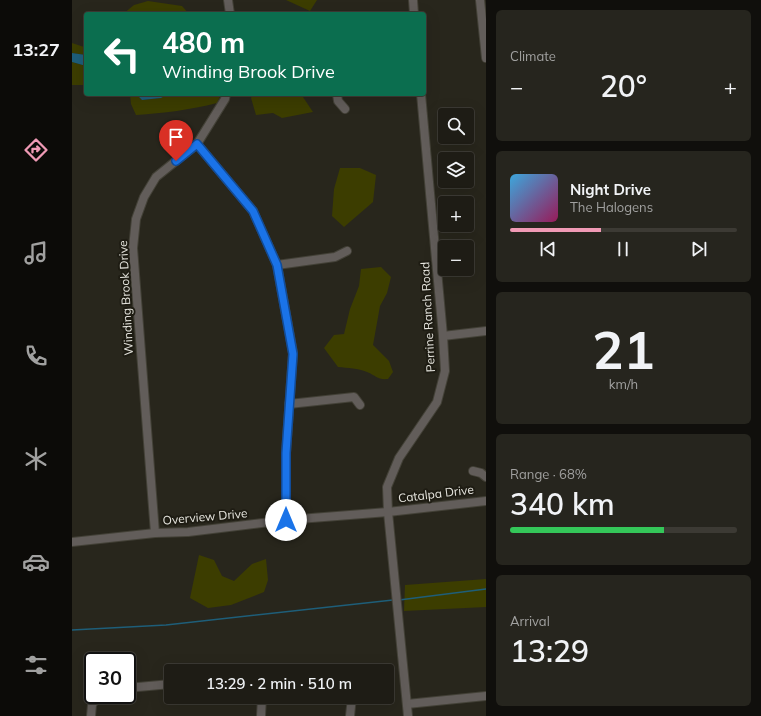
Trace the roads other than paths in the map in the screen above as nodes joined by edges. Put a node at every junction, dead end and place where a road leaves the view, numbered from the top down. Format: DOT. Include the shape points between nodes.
graph roads {
  1 [pos="228,0"];
  2 [pos="413,0"];
  3 [pos="480,0"];
  4 [pos="230,12"];
  5 [pos="414,12"];
  6 [pos="486,58"];
  7 [pos="226,96"];
  8 [pos="337,96"];
  9 [pos="421,96"];
  10 [pos="346,109"];
  11 [pos="197,144"];
  12 [pos="348,251"];
  13 [pos="277,265"];
  14 [pos="486,331"];
  15 [pos="443,336"];
  16 [pos="289,404"];
  17 [pos="360,405"];
  18 [pos="473,471"];
  19 [pos="486,476"];
  20 [pos="486,501"];
  21 [pos="388,512"];
  22 [pos="286,520"];
  23 [pos="155,533"];
  24 [pos="72,542"];
  25 [pos="164,685"];
  26 [pos="136,687"];
  27 [pos="486,696"];
  28 [pos="93,704"];
  29 [pos="262,704"];
  30 [pos="351,704"];
  31 [pos="407,704"];
  32 [pos="91,716"];
  33 [pos="261,716"];
  34 [pos="350,716"];
  35 [pos="408,716"];
  1 -- 4 [label="street"];
  2 -- 5 [label="street"];
  3 -- 6 [label="street"];
  7 -- 11 [label="street, Winding Brook Drive"];
  8 -- 10 [label="street" via="338,101"];
  9 -- 15 [label="street, Perrine Ranch Road"];
  11 -- 13 [label="street" via="253,211"];
  11 -- 23 [label="street, Winding Brook Drive" via="156,178 144,197 136,219 133,248"];
  12 -- 13 [label="street" via="335,257"];
  13 -- 16 [label="street" via="293,354"];
  14 -- 15 [label="street"];
  15 -- 21 [label="street, Perrine Ranch Road" via="445,371 437,402 399,458 387,487"];
  16 -- 17 [label="street" via="354,397"];
  16 -- 22 [label="street"];
  18 -- 19 [label="street"];
  20 -- 21 [label="street, Catalpa Drive"];
  21 -- 22 [label="street, Overview Drive"];
  21 -- 31 [label="street, Perrine Ranch Road"];
  22 -- 23 [label="street, Overview Drive" via="188,532"];
  23 -- 24 [label="street, Overview Drive"];
  25 -- 26 [label="street"];
  27 -- 31 [label="street"];
  28 -- 32 [label="street"];
  29 -- 33 [label="street"];
  30 -- 34 [label="street"];
  31 -- 35 [label="street, Perrine Ranch Road"];
}
